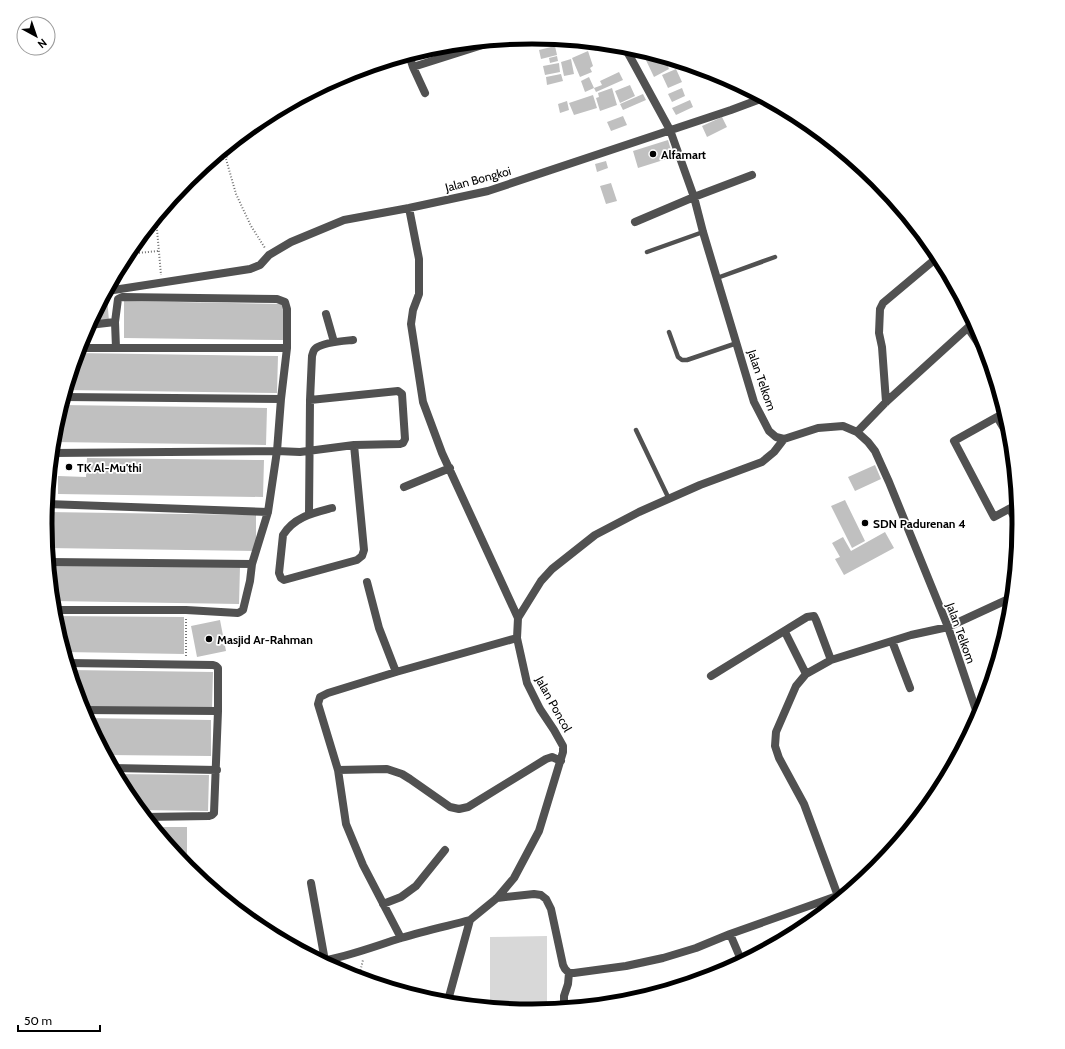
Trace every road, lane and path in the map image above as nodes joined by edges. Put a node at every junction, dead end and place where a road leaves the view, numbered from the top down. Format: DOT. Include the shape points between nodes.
graph roads {
  1 [pos="473,48"];
  2 [pos="628,53"];
  3 [pos="410,60"];
  4 [pos="412,67"];
  5 [pos="425,93"];
  6 [pos="757,100"];
  7 [pos="670,130"];
  8 [pos="228,153"];
  9 [pos="222,158"];
  10 [pos="226,158"];
  11 [pos="752,175"];
  12 [pos="694,197"];
  13 [pos="409,208"];
  14 [pos="635,222"];
  15 [pos="156,225"];
  16 [pos="703,232"];
  17 [pos="158,251"];
  18 [pos="647,252"];
  19 [pos="136,253"];
  20 [pos="269,255"];
  21 [pos="775,257"];
  22 [pos="934,261"];
  23 [pos="717,278"];
  24 [pos="161,283"];
  25 [pos="113,290"];
  26 [pos="326,314"];
  27 [pos="115,322"];
  28 [pos="97,324"];
  29 [pos="969,326"];
  30 [pos="669,332"];
  31 [pos="353,340"];
  32 [pos="334,342"];
  33 [pos="737,343"];
  34 [pos="86,348"];
  35 [pos="116,348"];
  36 [pos="287,348"];
  37 [pos="69,397"];
  38 [pos="281,399"];
  39 [pos="310,400"];
  40 [pos="886,402"];
  41 [pos="1003,426"];
  42 [pos="636,430"];
  43 [pos="857,432"];
  44 [pos="784,439"];
  45 [pos="354,445"];
  46 [pos="310,450"];
  47 [pos="280,451"];
  48 [pos="57,453"];
  49 [pos="450,468"];
  50 [pos="404,487"];
  51 [pos="668,499"];
  52 [pos="53,504"];
  53 [pos="332,508"];
  54 [pos="1010,509"];
  55 [pos="268,512"];
  56 [pos="309,514"];
  57 [pos="1013,514"];
  58 [pos="54,562"];
  59 [pos="252,564"];
  60 [pos="367,582"];
  61 [pos="1007,600"];
  62 [pos="60,610"];
  63 [pos="186,610"];
  64 [pos="518,618"];
  65 [pos="948,627"];
  66 [pos="785,632"];
  67 [pos="517,638"];
  68 [pos="892,641"];
  69 [pos="831,660"];
  70 [pos="73,663"];
  71 [pos="186,664"];
  72 [pos="396,672"];
  73 [pos="806,674"];
  74 [pos="711,676"];
  75 [pos="910,688"];
  76 [pos="976,709"];
  77 [pos="90,710"];
  78 [pos="218,711"];
  79 [pos="561,762"];
  80 [pos="118,768"];
  81 [pos="217,770"];
  82 [pos="338,770"];
  83 [pos="151,817"];
  84 [pos="445,850"];
  85 [pos="311,883"];
  86 [pos="838,896"];
  87 [pos="836,897"];
  88 [pos="497,898"];
  89 [pos="383,904"];
  90 [pos="470,920"];
  91 [pos="730,934"];
  92 [pos="401,938"];
  93 [pos="366,950"];
  94 [pos="322,956"];
  95 [pos="740,957"];
  96 [pos="330,959"];
  97 [pos="360,972"];
  98 [pos="569,973"];
  99 [pos="449,998"];
  100 [pos="564,1004"];
  1 -- 4 [label="street"];
  2 -- 7 [label="street, Jalan Telkom"];
  3 -- 4 [label="street"];
  4 -- 5 [label="street"];
  6 -- 7 [label="street, Jalan Bongkoi"];
  7 -- 12 [label="street, Jalan Telkom"];
  7 -- 13 [label="street, Jalan Bongkoi" via="488,191"];
  8 -- 10 [label="path"];
  9 -- 10 [label="path"];
  10 -- 20 [label="path" via="236,194 251,226"];
  11 -- 12 [label="street"];
  12 -- 14 [label="street"];
  12 -- 16 [label="street, Jalan Telkom"];
  13 -- 20 [label="street, Jalan Bongkoi" via="344,220 291,242"];
  13 -- 49 [label="street" via="419,259 419,294 411,324 423,402"];
  15 -- 17 [label="path"];
  16 -- 18 [label="lane"];
  16 -- 23 [label="street, Jalan Telkom"];
  17 -- 19 [label="path"];
  17 -- 24 [label="path"];
  20 -- 24 [label="street, Jalan Bongkoi" via="260,265 250,269"];
  21 -- 23 [label="lane"];
  22 -- 40 [label="street" via="883,303 880,309 879,333"];
  23 -- 33 [label="street, Jalan Telkom"];
  24 -- 25 [label="street, Jalan Bongkoi"];
  26 -- 32 [label="street"];
  27 -- 28 [label="street"];
  27 -- 35 [label="street"];
  27 -- 36 [label="street" via="118,299 122,297 277,299 284,302 287,309"];
  29 -- 40 [label="street"];
  30 -- 33 [label="lane" via="678,357 682,360"];
  31 -- 32 [label="street"];
  32 -- 39 [label="street" via="316,347 313,351"];
  33 -- 44 [label="street, Jalan Telkom" via="754,402 769,431"];
  34 -- 35 [label="street"];
  35 -- 36 [label="street"];
  36 -- 38 [label="street"];
  37 -- 38 [label="street"];
  38 -- 47 [label="street"];
  39 -- 45 [label="street" via="398,391 402,394 405,439 403,443"];
  39 -- 46 [label="street"];
  40 -- 43 [label="street"];
  41 -- 54 [label="street" via="997,416 954,441 994,517"];
  42 -- 51 [label="lane"];
  43 -- 44 [label="street, Jalan Telkom" via="843,426 818,428"];
  43 -- 65 [label="street, Jalan Telkom" via="875,451 884,470"];
  44 -- 51 [label="street, Jalan Poncol" via="762,462"];
  45 -- 46 [label="street"];
  45 -- 56 [label="street" via="364,550 362,556 357,560 284,580 279,573 282,535 290,525"];
  46 -- 47 [label="street"];
  46 -- 56 [label="street"];
  47 -- 48 [label="street"];
  47 -- 55 [label="street"];
  49 -- 50 [label="street"];
  49 -- 64 [label="street"];
  51 -- 64 [label="street, Jalan Poncol" via="596,535 552,569 541,581"];
  52 -- 55 [label="street"];
  53 -- 56 [label="street"];
  54 -- 57 [label="street"];
  55 -- 59 [label="street"];
  58 -- 59 [label="street"];
  59 -- 63 [label="street" via="244,610 238,613"];
  60 -- 72 [label="street" via="379,628"];
  61 -- 65 [label="street"];
  62 -- 63 [label="street"];
  63 -- 71 [label="path"];
  64 -- 67 [label="street, Jalan Poncol"];
  65 -- 68 [label="street"];
  65 -- 76 [label="street, Jalan Telkom"];
  66 -- 69 [label="street" via="807,617 814,616"];
  66 -- 73 [label="street"];
  66 -- 74 [label="street"];
  67 -- 72 [label="street"];
  67 -- 79 [label="street, Jalan Poncol" via="527,683 563,746"];
  68 -- 69 [label="street"];
  68 -- 75 [label="street"];
  69 -- 73 [label="street"];
  70 -- 71 [label="street"];
  71 -- 78 [label="street" via="213,665 218,668"];
  72 -- 82 [label="street" via="320,697 318,704"];
  73 -- 86 [label="street" via="796,686 776,732 775,746 804,804"];
  77 -- 78 [label="street"];
  78 -- 81 [label="street"];
  79 -- 82 [label="street" via="552,757 546,758 468,807 459,809 450,807 406,776 387,769"];
  79 -- 88 [label="street, Jalan Poncol" via="538,831 514,878"];
  80 -- 81 [label="street"];
  81 -- 83 [label="street" via="212,815"];
  82 -- 89 [label="street" via="346,824"];
  84 -- 89 [label="street" via="416,886 401,897"];
  85 -- 94 [label="street"];
  87 -- 91 [label="street"];
  88 -- 90 [label="street, Jalan Poncol"];
  88 -- 98 [label="street" via="534,894 546,899 551,909 563,965"];
  89 -- 92 [label="street"];
  90 -- 92 [label="street"];
  90 -- 99 [label="street"];
  91 -- 95 [label="street"];
  91 -- 98 [label="street" via="662,958 626,966"];
  92 -- 93 [label="street"];
  93 -- 96 [label="street"];
  93 -- 97 [label="path"];
  98 -- 100 [label="street"];
}
